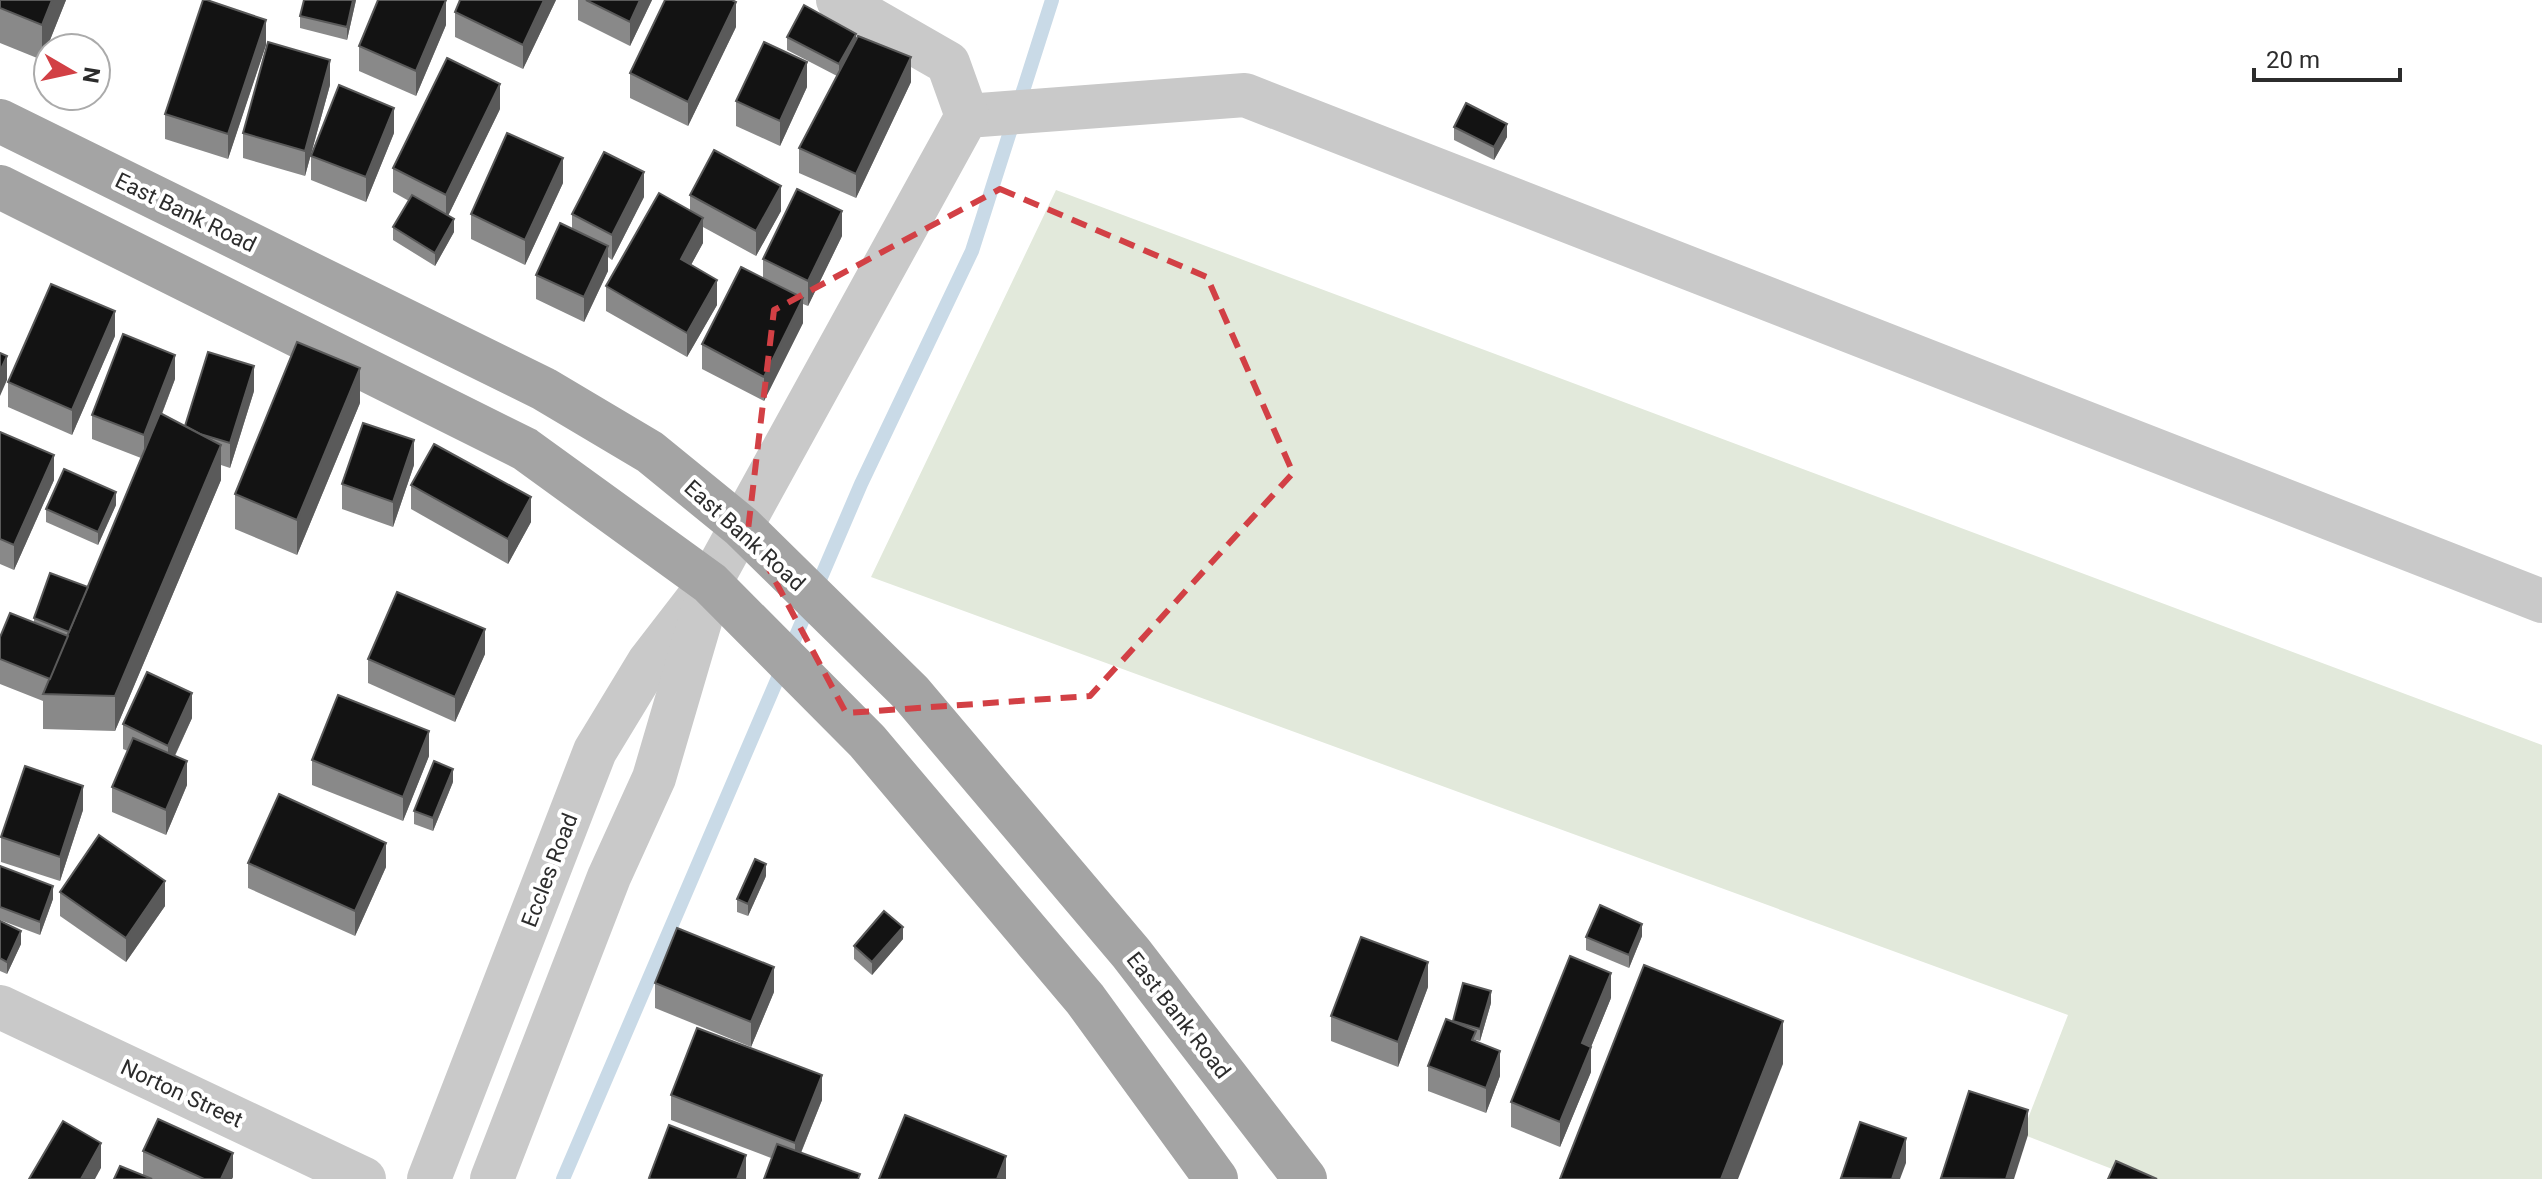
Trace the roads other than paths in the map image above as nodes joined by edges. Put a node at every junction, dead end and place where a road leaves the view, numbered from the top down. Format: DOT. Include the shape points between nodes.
graph roads {
  1 [pos="838,0"];
  2 [pos="967,116"];
  3 [pos="0,121"];
  4 [pos="0,187"];
  5 [pos="742,527"];
  6 [pos="710,583"];
  7 [pos="2542,601"];
  8 [pos="0,1007"];
  9 [pos="364,1179"];
  10 [pos="429,1179"];
  11 [pos="492,1179"];
  12 [pos="1216,1179"];
  13 [pos="1305,1179"];
  1 -- 2 [label="street" via="948,63"];
  2 -- 5 [label="street, Eccles Road"];
  2 -- 7 [label="street" via="1245,95"];
  3 -- 5 [label="main road, East Bank Road" via="544,389 650,452"];
  4 -- 6 [label="main road" via="525,449"];
  5 -- 6 [label="street, Eccles Road"];
  5 -- 13 [label="main road, East Bank Road" via="911,693 1131,953"];
  6 -- 10 [label="street, Eccles Road" via="649,662 595,751"];
  6 -- 11 [label="street, Eccles Road" via="654,778 609,877"];
  6 -- 12 [label="main road" via="867,741 1085,999"];
  8 -- 9 [label="street, Norton Street"];
}
